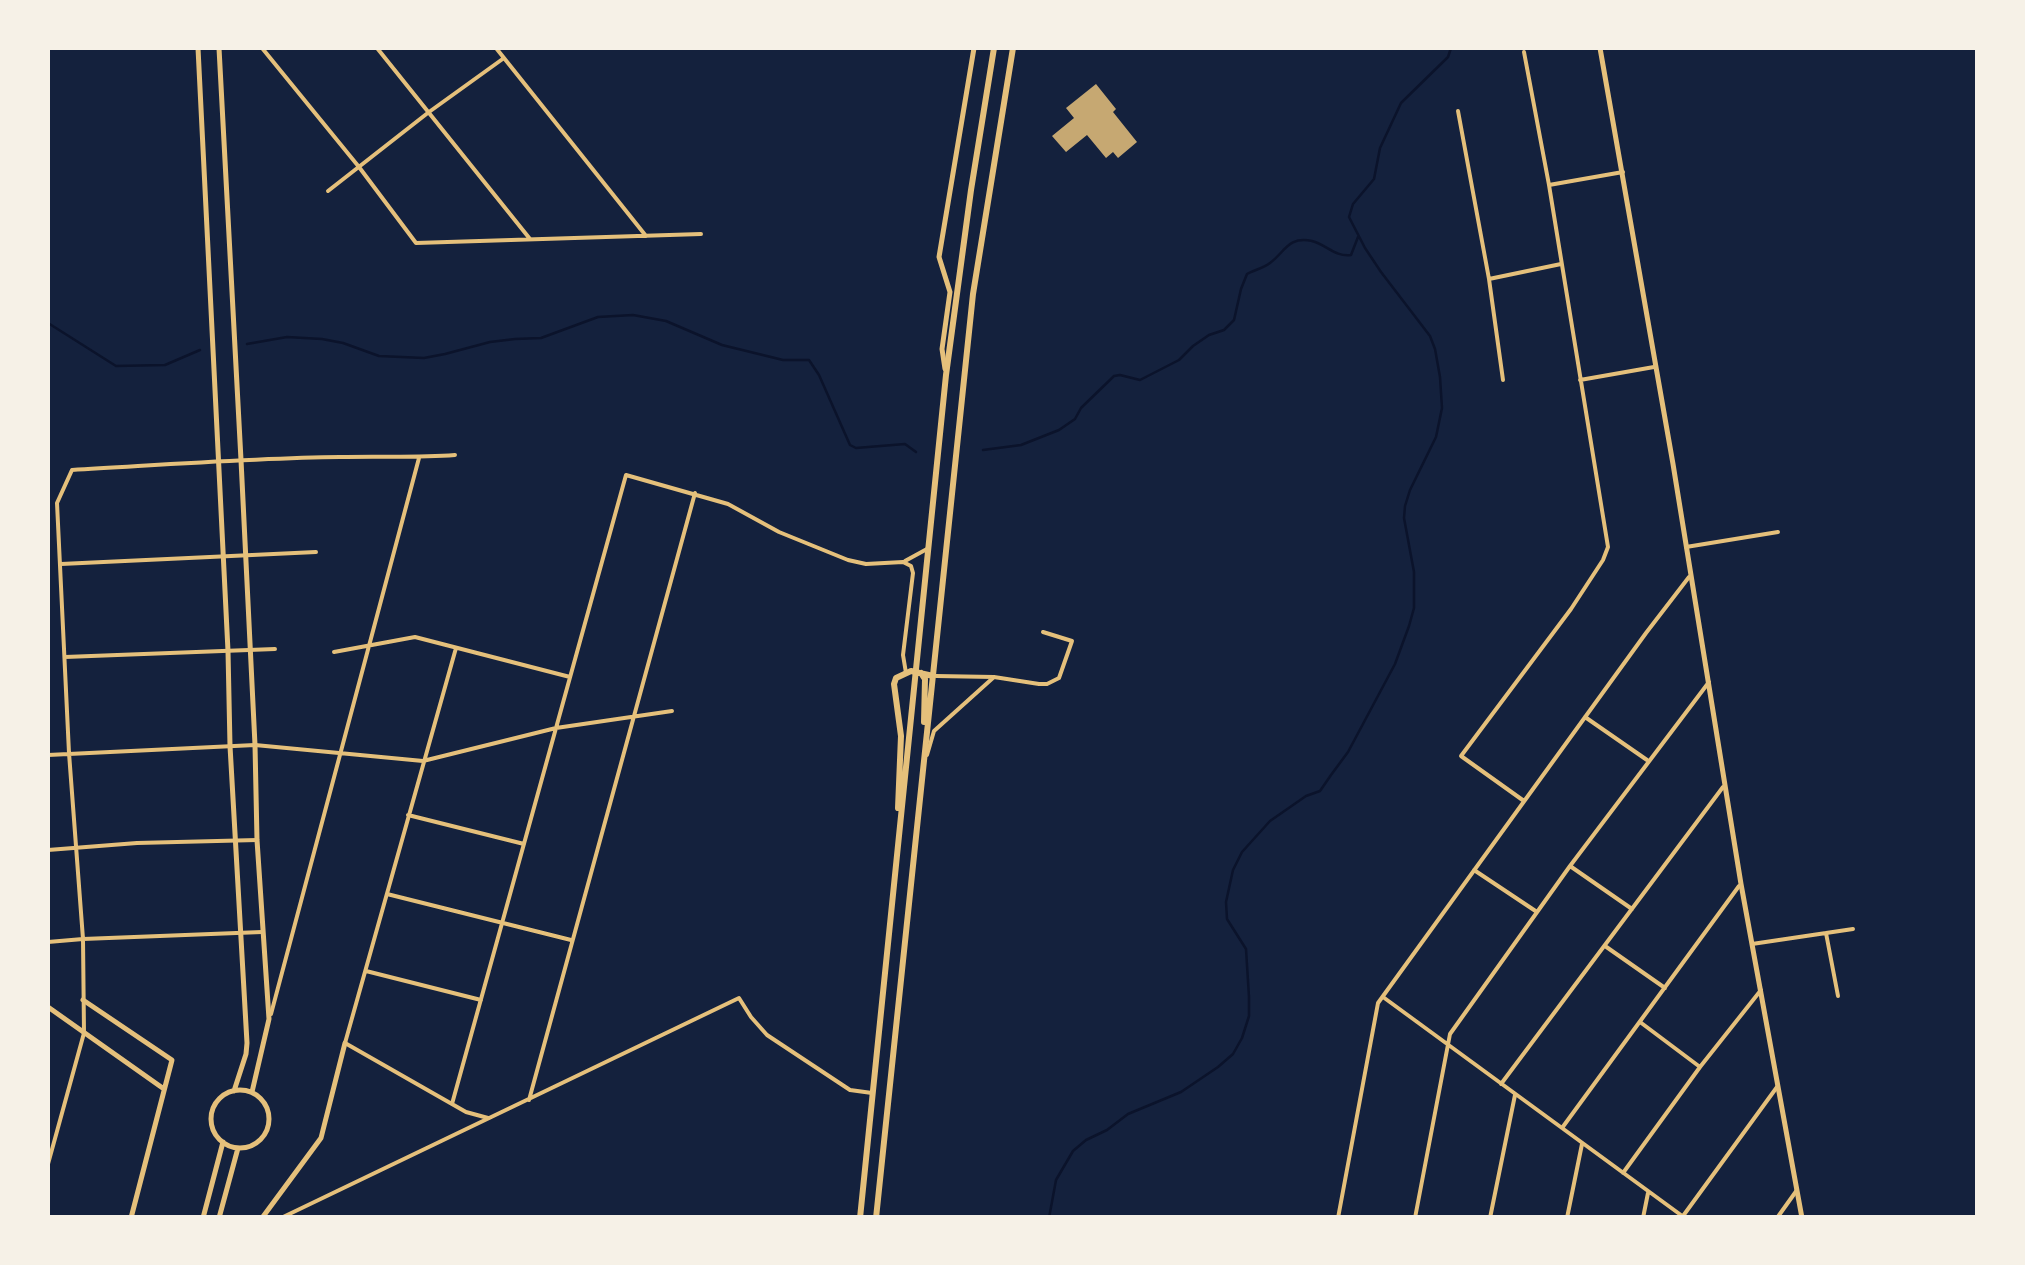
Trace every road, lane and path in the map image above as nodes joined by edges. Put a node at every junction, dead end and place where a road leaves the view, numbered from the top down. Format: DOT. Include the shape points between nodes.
graph roads {
  1 [pos="198,48"];
  2 [pos="219,48"];
  3 [pos="262,48"];
  4 [pos="376,48"];
  5 [pos="496,48"];
  6 [pos="974,48"];
  7 [pos="994,48"];
  8 [pos="1600,48"];
  9 [pos="1012,49"];
  10 [pos="1524,52"];
  11 [pos="505,58"];
  12 [pos="1458,111"];
  13 [pos="429,112"];
  14 [pos="359,167"];
  15 [pos="1623,172"];
  16 [pos="1549,186"];
  17 [pos="328,190"];
  18 [pos="702,234"];
  19 [pos="646,236"];
  20 [pos="531,239"];
  21 [pos="1562,264"];
  22 [pos="1489,279"];
  23 [pos="1654,367"];
  24 [pos="946,375"];
  25 [pos="1503,380"];
  26 [pos="1580,380"];
  27 [pos="455,455"];
  28 [pos="419,458"];
  29 [pos="242,460"];
  30 [pos="219,462"];
  31 [pos="695,493"];
  32 [pos="1778,532"];
  33 [pos="1686,547"];
  34 [pos="927,549"];
  35 [pos="316,552"];
  36 [pos="246,555"];
  37 [pos="223,556"];
  38 [pos="902,562"];
  39 [pos="61,564"];
  40 [pos="1690,576"];
  41 [pos="1043,632"];
  42 [pos="369,646"];
  43 [pos="456,648"];
  44 [pos="275,649"];
  45 [pos="250,650"];
  46 [pos="228,651"];
  47 [pos="334,652"];
  48 [pos="64,657"];
  49 [pos="906,672"];
  50 [pos="918,673"];
  51 [pos="933,676"];
  52 [pos="570,677"];
  53 [pos="994,677"];
  54 [pos="1709,682"];
  55 [pos="672,710"];
  56 [pos="634,717"];
  57 [pos="1585,717"];
  58 [pos="556,728"];
  59 [pos="254,745"];
  60 [pos="230,746"];
  61 [pos="69,753"];
  62 [pos="340,753"];
  63 [pos="48,755"];
  64 [pos="1648,760"];
  65 [pos="422,761"];
  66 [pos="922,768"];
  67 [pos="1725,784"];
  68 [pos="1524,801"];
  69 [pos="408,815"];
  70 [pos="235,840"];
  71 [pos="256,840"];
  72 [pos="524,844"];
  73 [pos="76,848"];
  74 [pos="48,850"];
  75 [pos="1570,866"];
  76 [pos="1474,870"];
  77 [pos="895,874"];
  78 [pos="1741,884"];
  79 [pos="387,894"];
  80 [pos="1632,909"];
  81 [pos="1536,912"];
  82 [pos="502,922"];
  83 [pos="1853,929"];
  84 [pos="263,932"];
  85 [pos="1826,932"];
  86 [pos="240,934"];
  87 [pos="83,939"];
  88 [pos="573,940"];
  89 [pos="48,942"];
  90 [pos="1752,944"];
  91 [pos="1605,946"];
  92 [pos="366,971"];
  93 [pos="1665,988"];
  94 [pos="1761,990"];
  95 [pos="1838,996"];
  96 [pos="1383,997"];
  97 [pos="83,1000"];
  98 [pos="481,1000"];
  99 [pos="48,1008"];
  100 [pos="269,1019"];
  101 [pos="1640,1022"];
  102 [pos="84,1033"];
  103 [pos="346,1043"];
  104 [pos="1448,1044"];
  105 [pos="1700,1067"];
  106 [pos="1501,1084"];
  107 [pos="1779,1084"];
  108 [pos="164,1089"];
  109 [pos="234,1090"];
  110 [pos="252,1092"];
  111 [pos="872,1093"];
  112 [pos="1515,1094"];
  113 [pos="529,1100"];
  114 [pos="452,1104"];
  115 [pos="488,1118"];
  116 [pos="1562,1128"];
  117 [pos="223,1142"];
  118 [pos="1582,1143"];
  119 [pos="238,1148"];
  120 [pos="48,1164"];
  121 [pos="1623,1173"];
  122 [pos="1797,1190"];
  123 [pos="1648,1191"];
  124 [pos="1684,1217"];
  125 [pos="131,1218"];
  126 [pos="203,1218"];
  127 [pos="219,1218"];
  128 [pos="262,1218"];
  129 [pos="281,1218"];
  130 [pos="860,1218"];
  131 [pos="876,1218"];
  132 [pos="1338,1218"];
  133 [pos="1415,1218"];
  134 [pos="1490,1218"];
  135 [pos="1567,1218"];
  136 [pos="1643,1218"];
  137 [pos="1777,1218"];
  138 [pos="1802,1218"];
  1 -- 30 [label="street"];
  2 -- 29 [label="street"];
  3 -- 14 [label="street"];
  4 -- 13 [label="street"];
  5 -- 11 [label="street"];
  6 -- 24 [label="street" via="938,257 950,292 942,348"];
  7 -- 24 [label="highway"];
  8 -- 15 [label="street"];
  9 -- 51 [label="highway" via="973,294"];
  10 -- 16 [label="street"];
  11 -- 13 [label="street"];
  11 -- 19 [label="street"];
  12 -- 22 [label="street"];
  13 -- 14 [label="street"];
  13 -- 20 [label="street"];
  14 -- 17 [label="street"];
  14 -- 20 [label="street" via="416,242"];
  15 -- 16 [label="street"];
  15 -- 23 [label="street"];
  16 -- 21 [label="street"];
  18 -- 19 [label="street"];
  19 -- 20 [label="street"];
  21 -- 22 [label="street"];
  21 -- 26 [label="street"];
  22 -- 25 [label="street"];
  23 -- 26 [label="street"];
  23 -- 33 [label="street"];
  24 -- 34 [label="highway"];
  26 -- 68 [label="street" via="1606,556 1460,756"];
  27 -- 28 [label="street"];
  28 -- 29 [label="street"];
  28 -- 42 [label="street"];
  29 -- 30 [label="street"];
  29 -- 36 [label="street"];
  30 -- 37 [label="street"];
  30 -- 39 [label="street" via="72,470 57,503"];
  31 -- 38 [label="street" via="848,560"];
  31 -- 52 [label="street" via="626,475"];
  31 -- 56 [label="street"];
  32 -- 33 [label="street"];
  33 -- 40 [label="street"];
  34 -- 38 [label="street"];
  34 -- 50 [label="highway"];
  35 -- 36 [label="street"];
  36 -- 37 [label="street"];
  36 -- 45 [label="street"];
  37 -- 39 [label="street"];
  37 -- 46 [label="street"];
  38 -- 49 [label="street" via="913,572"];
  39 -- 48 [label="street"];
  40 -- 54 [label="street"];
  40 -- 57 [label="street"];
  41 -- 53 [label="street" via="1072,641 1058,678 1039,684"];
  42 -- 43 [label="street" via="415,638"];
  42 -- 47 [label="street"];
  42 -- 62 [label="street"];
  43 -- 52 [label="street"];
  43 -- 65 [label="street"];
  44 -- 45 [label="street"];
  45 -- 46 [label="street"];
  45 -- 59 [label="street"];
  46 -- 48 [label="street"];
  46 -- 60 [label="street"];
  48 -- 61 [label="street"];
  49 -- 50 [label="highway"];
  49 -- 77 [label="highway" via="894,684 901,736"];
  50 -- 51 [label="highway"];
  50 -- 66 [label="highway" via="924,679"];
  50 -- 77 [label="highway"];
  51 -- 53 [label="street"];
  51 -- 66 [label="highway"];
  52 -- 58 [label="street"];
  53 -- 66 [label="street" via="934,731"];
  54 -- 64 [label="street"];
  54 -- 67 [label="street"];
  55 -- 56 [label="street"];
  56 -- 58 [label="street"];
  56 -- 88 [label="street"];
  57 -- 64 [label="street"];
  57 -- 68 [label="street"];
  58 -- 65 [label="street"];
  58 -- 72 [label="street"];
  59 -- 60 [label="street"];
  59 -- 62 [label="street"];
  59 -- 71 [label="street"];
  60 -- 61 [label="street"];
  60 -- 70 [label="street"];
  61 -- 63 [label="street"];
  61 -- 73 [label="street"];
  62 -- 65 [label="street"];
  62 -- 100 [label="street"];
  64 -- 75 [label="street"];
  65 -- 69 [label="street"];
  66 -- 131 [label="highway"];
  67 -- 78 [label="street"];
  67 -- 80 [label="street"];
  68 -- 76 [label="street"];
  69 -- 72 [label="street"];
  69 -- 79 [label="street"];
  70 -- 71 [label="street"];
  70 -- 73 [label="street"];
  70 -- 86 [label="street"];
  71 -- 84 [label="street"];
  72 -- 82 [label="street"];
  73 -- 74 [label="street"];
  73 -- 87 [label="street"];
  75 -- 80 [label="street"];
  75 -- 81 [label="street"];
  76 -- 81 [label="street"];
  76 -- 96 [label="street"];
  77 -- 111 [label="highway"];
  78 -- 90 [label="street"];
  78 -- 93 [label="street"];
  79 -- 82 [label="street"];
  79 -- 92 [label="street"];
  80 -- 91 [label="street"];
  81 -- 104 [label="street"];
  82 -- 88 [label="street"];
  82 -- 98 [label="street"];
  83 -- 85 [label="street"];
  84 -- 86 [label="street"];
  84 -- 100 [label="street"];
  85 -- 90 [label="street"];
  85 -- 95 [label="street"];
  86 -- 87 [label="street"];
  86 -- 109 [label="street" via="247,1043"];
  87 -- 89 [label="street"];
  87 -- 97 [label="street"];
  88 -- 113 [label="street"];
  90 -- 94 [label="street"];
  91 -- 93 [label="street"];
  91 -- 106 [label="street"];
  92 -- 98 [label="street"];
  92 -- 103 [label="street"];
  93 -- 101 [label="street"];
  94 -- 105 [label="street"];
  94 -- 107 [label="street"];
  96 -- 104 [label="street"];
  96 -- 132 [label="street"];
  97 -- 102 [label="street"];
  97 -- 108 [label="street" via="172,1060"];
  98 -- 114 [label="street"];
  99 -- 102 [label="street"];
  100 -- 110 [label="street"];
  101 -- 105 [label="street"];
  101 -- 116 [label="street"];
  102 -- 108 [label="street"];
  102 -- 120 [label="street"];
  103 -- 114 [label="street"];
  103 -- 128 [label="street" via="321,1138"];
  104 -- 106 [label="street"];
  104 -- 133 [label="street"];
  105 -- 121 [label="street"];
  106 -- 112 [label="street"];
  107 -- 122 [label="street"];
  107 -- 124 [label="street"];
  108 -- 125 [label="street"];
  109 -- 110 [label="street"];
  109 -- 117 [label="street" via="212,1110 212,1128"];
  110 -- 119 [label="street" via="268,1110 267,1129 256,1143"];
  111 -- 113 [label="street" via="850,1090 767,1034 739,998"];
  111 -- 130 [label="highway"];
  112 -- 116 [label="street"];
  112 -- 134 [label="street"];
  113 -- 115 [label="street"];
  114 -- 115 [label="street"];
  115 -- 129 [label="street"];
  116 -- 118 [label="street"];
  117 -- 119 [label="street"];
  117 -- 126 [label="street"];
  118 -- 121 [label="street"];
  118 -- 135 [label="street"];
  119 -- 127 [label="street"];
  121 -- 123 [label="street"];
  122 -- 137 [label="street"];
  122 -- 138 [label="street"];
  123 -- 124 [label="street"];
  123 -- 136 [label="street"];
}
